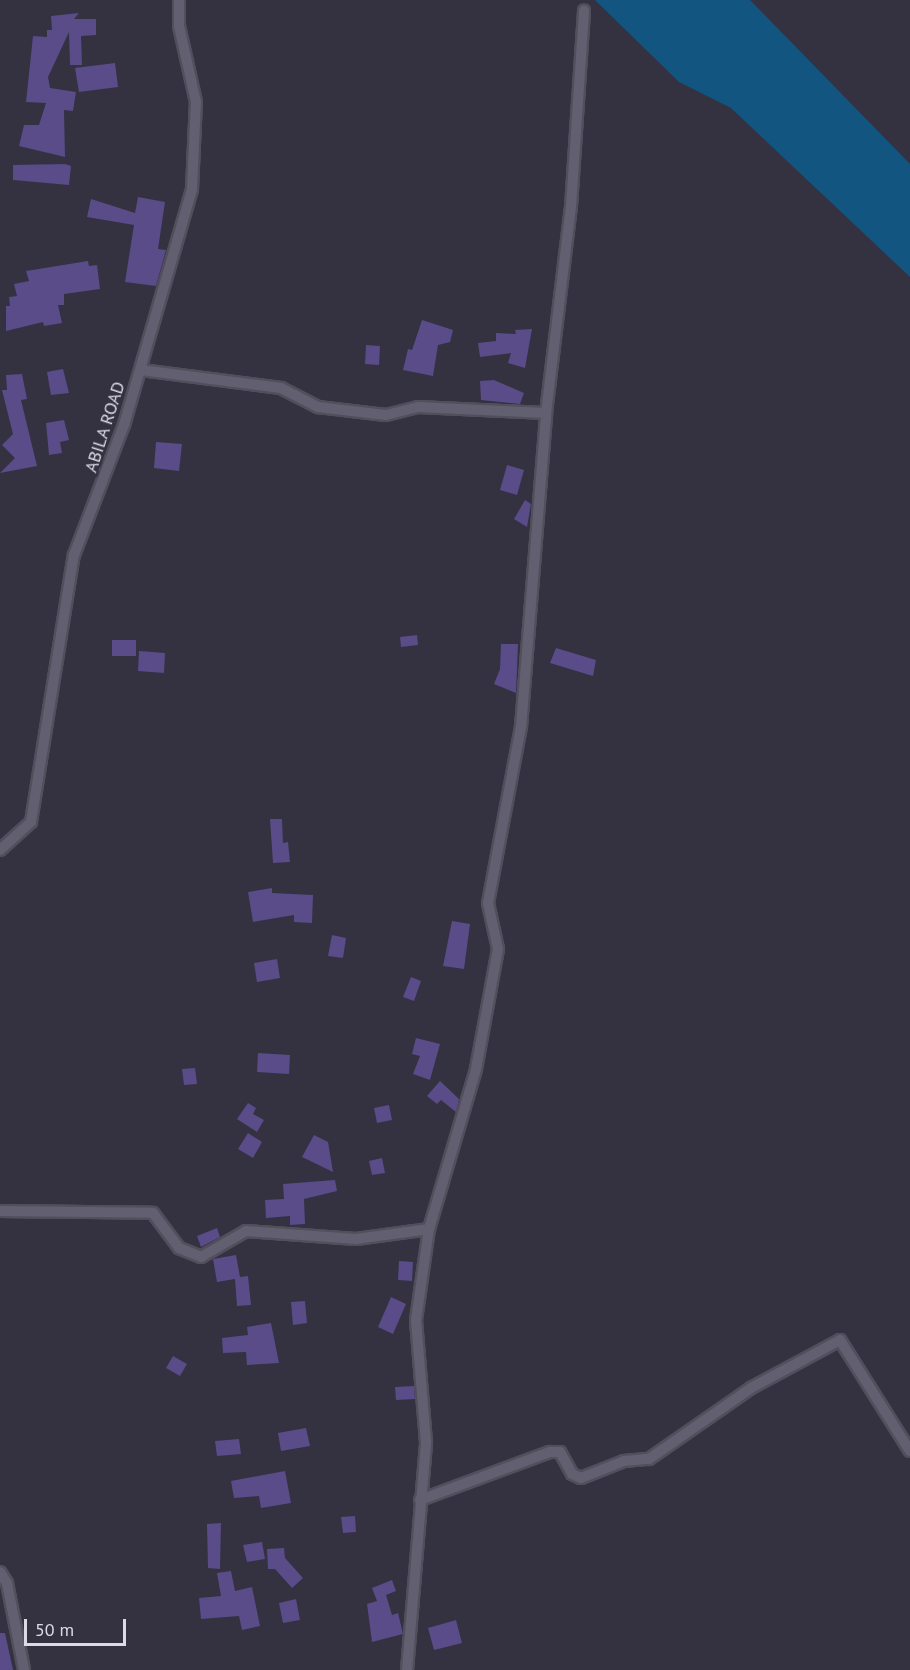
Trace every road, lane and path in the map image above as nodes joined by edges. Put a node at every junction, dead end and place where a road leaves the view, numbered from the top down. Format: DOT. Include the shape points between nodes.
graph roads {
  1 [pos="179,0"];
  2 [pos="584,10"];
  3 [pos="141,370"];
  4 [pos="546,413"];
  5 [pos="0,850"];
  6 [pos="0,1211"];
  7 [pos="429,1229"];
  8 [pos="910,1451"];
  9 [pos="420,1500"];
  10 [pos="0,1572"];
  11 [pos="24,1670"];
  12 [pos="407,1670"];
  1 -- 3 [label="street, ABILA ROAD" via="179,26 196,102 195,164 192,189"];
  2 -- 4 [label="street" via="571,207"];
  3 -- 4 [label="street" via="281,388 318,407 386,415 418,407"];
  3 -- 5 [label="street, ABILA ROAD" via="104,483 74,555 32,822"];
  4 -- 7 [label="street" via="521,727 488,903 498,949 476,1069"];
  6 -- 7 [label="street" via="153,1213 179,1248 201,1257 246,1231 356,1239"];
  7 -- 9 [label="street" via="416,1320 426,1442"];
  8 -- 9 [label="street" via="840,1340 751,1388 649,1459 624,1461 581,1478 572,1474 560,1452 550,1452"];
  9 -- 12 [label="street"];
  10 -- 11 [label="street" via="7,1583"];
}
